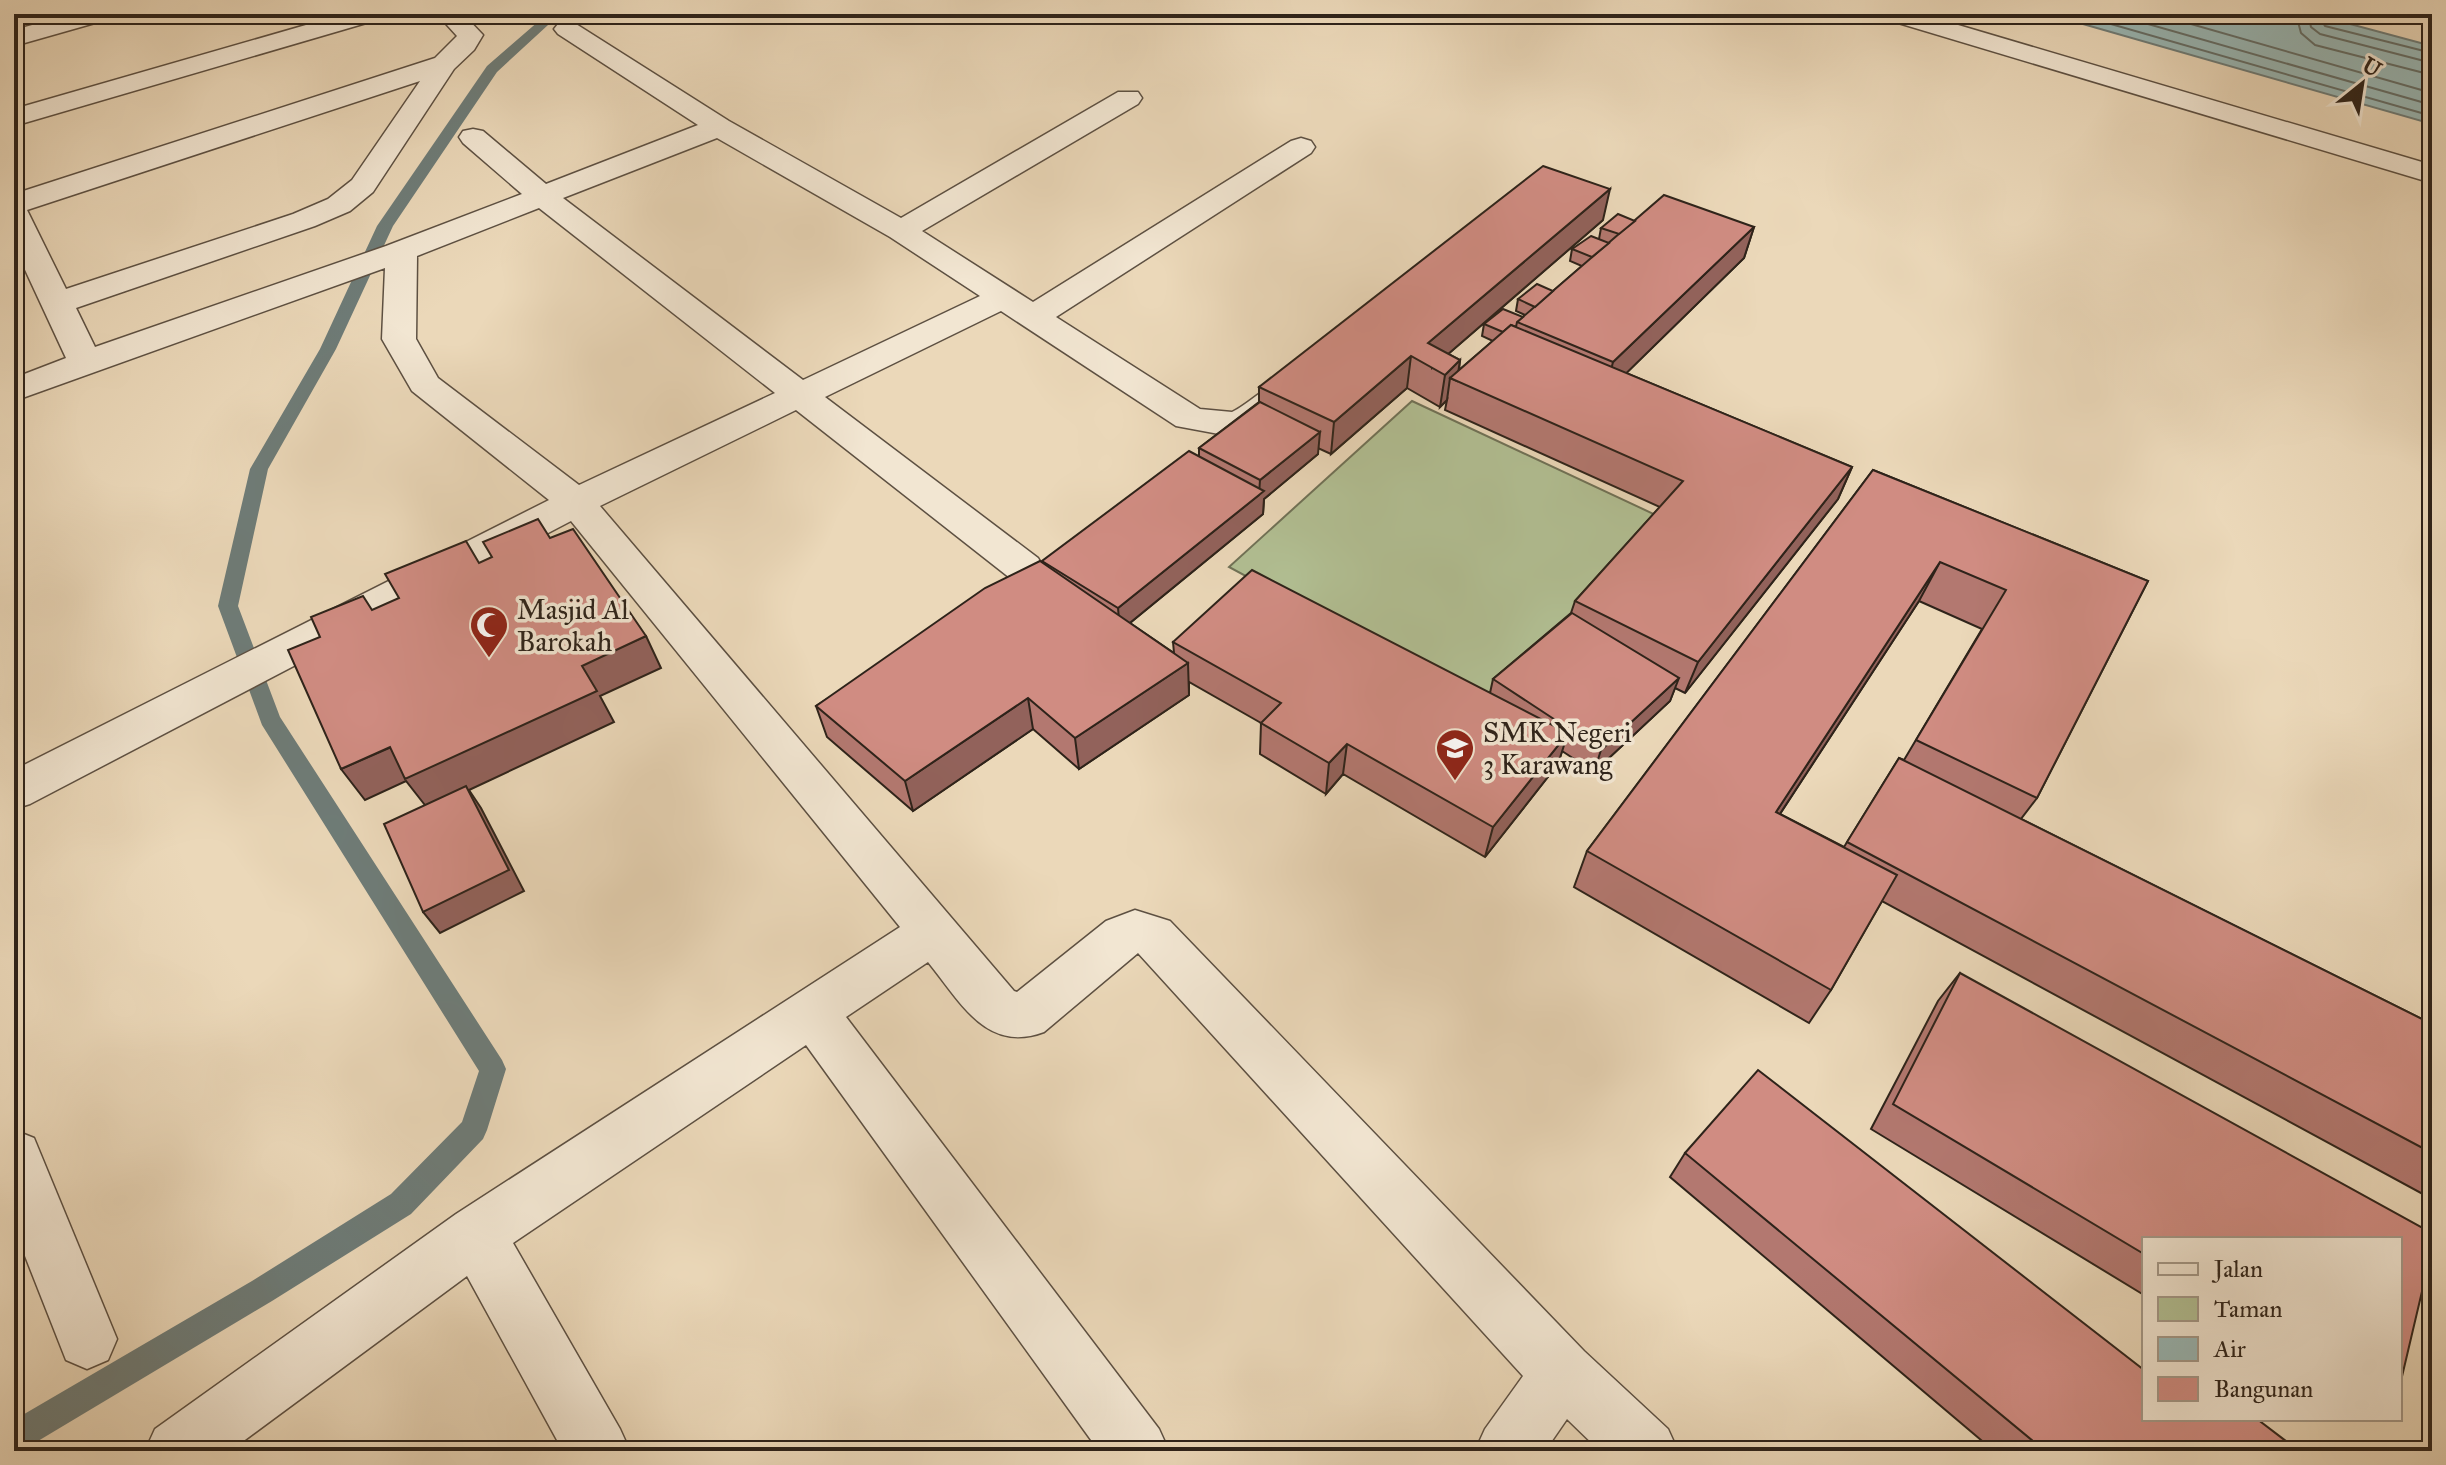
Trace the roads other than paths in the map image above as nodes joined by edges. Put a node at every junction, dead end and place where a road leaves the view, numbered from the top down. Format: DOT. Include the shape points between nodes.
graph roads {
  1 [pos="100,14"];
  2 [pos="371,14"];
  3 [pos="449,14"];
  4 [pos="1894,14"];
  5 [pos="567,29"];
  6 [pos="14,38"];
  7 [pos="444,64"];
  8 [pos="1128,98"];
  9 [pos="14,118"];
  10 [pos="719,127"];
  11 [pos="473,137"];
  12 [pos="1301,147"];
  13 [pos="2432,174"];
  14 [pos="543,197"];
  15 [pos="14,204"];
  16 [pos="14,213"];
  17 [pos="901,231"];
  18 [pos="399,252"];
  19 [pos="1002,298"];
  20 [pos="58,303"];
  21 [pos="1033,317"];
  22 [pos="85,362"];
  23 [pos="1309,369"];
  24 [pos="14,390"];
  25 [pos="802,396"];
  26 [pos="576,502"];
  27 [pos="1024,568"];
  28 [pos="14,791"];
  29 [pos="932,932"];
  30 [pos="812,1012"];
  31 [pos="14,1157"];
  32 [pos="476,1234"];
  33 [pos="87,1339"];
  34 [pos="1562,1373"];
  35 [pos="177,1451"];
  36 [pos="598,1451"];
  37 [pos="1137,1451"];
  38 [pos="1507,1451"];
  39 [pos="1646,1451"];
  1 -- 6 [label="street"];
  2 -- 9 [label="street"];
  3 -- 7 [label="street" via="470,35"];
  4 -- 13 [label="street"];
  5 -- 10 [label="street"];
  7 -- 15 [label="street"];
  7 -- 20 [label="street" via="363,186 339,205"];
  8 -- 17 [label="street"];
  10 -- 14 [label="street"];
  10 -- 17 [label="street"];
  11 -- 14 [label="street"];
  12 -- 21 [label="street"];
  14 -- 18 [label="street"];
  14 -- 25 [label="street"];
  16 -- 20 [label="street"];
  17 -- 19 [label="street"];
  18 -- 22 [label="street"];
  18 -- 26 [label="street" via="399,339 424,384"];
  19 -- 21 [label="street"];
  19 -- 25 [label="street"];
  20 -- 22 [label="street"];
  21 -- 23 [label="street" via="1189,418 1218,425 1251,420"];
  22 -- 24 [label="street"];
  25 -- 26 [label="street"];
  25 -- 27 [label="street"];
  26 -- 28 [label="street"];
  26 -- 29 [label="street"];
  29 -- 30 [label="street"];
  29 -- 34 [label="street" via="996,1007 1026,1016 1123,936 1135,931 1153,936"];
  30 -- 32 [label="street"];
  30 -- 37 [label="street"];
  31 -- 33 [label="street"];
  32 -- 35 [label="street"];
  32 -- 36 [label="street"];
  34 -- 38 [label="street"];
  34 -- 39 [label="street"];
}
